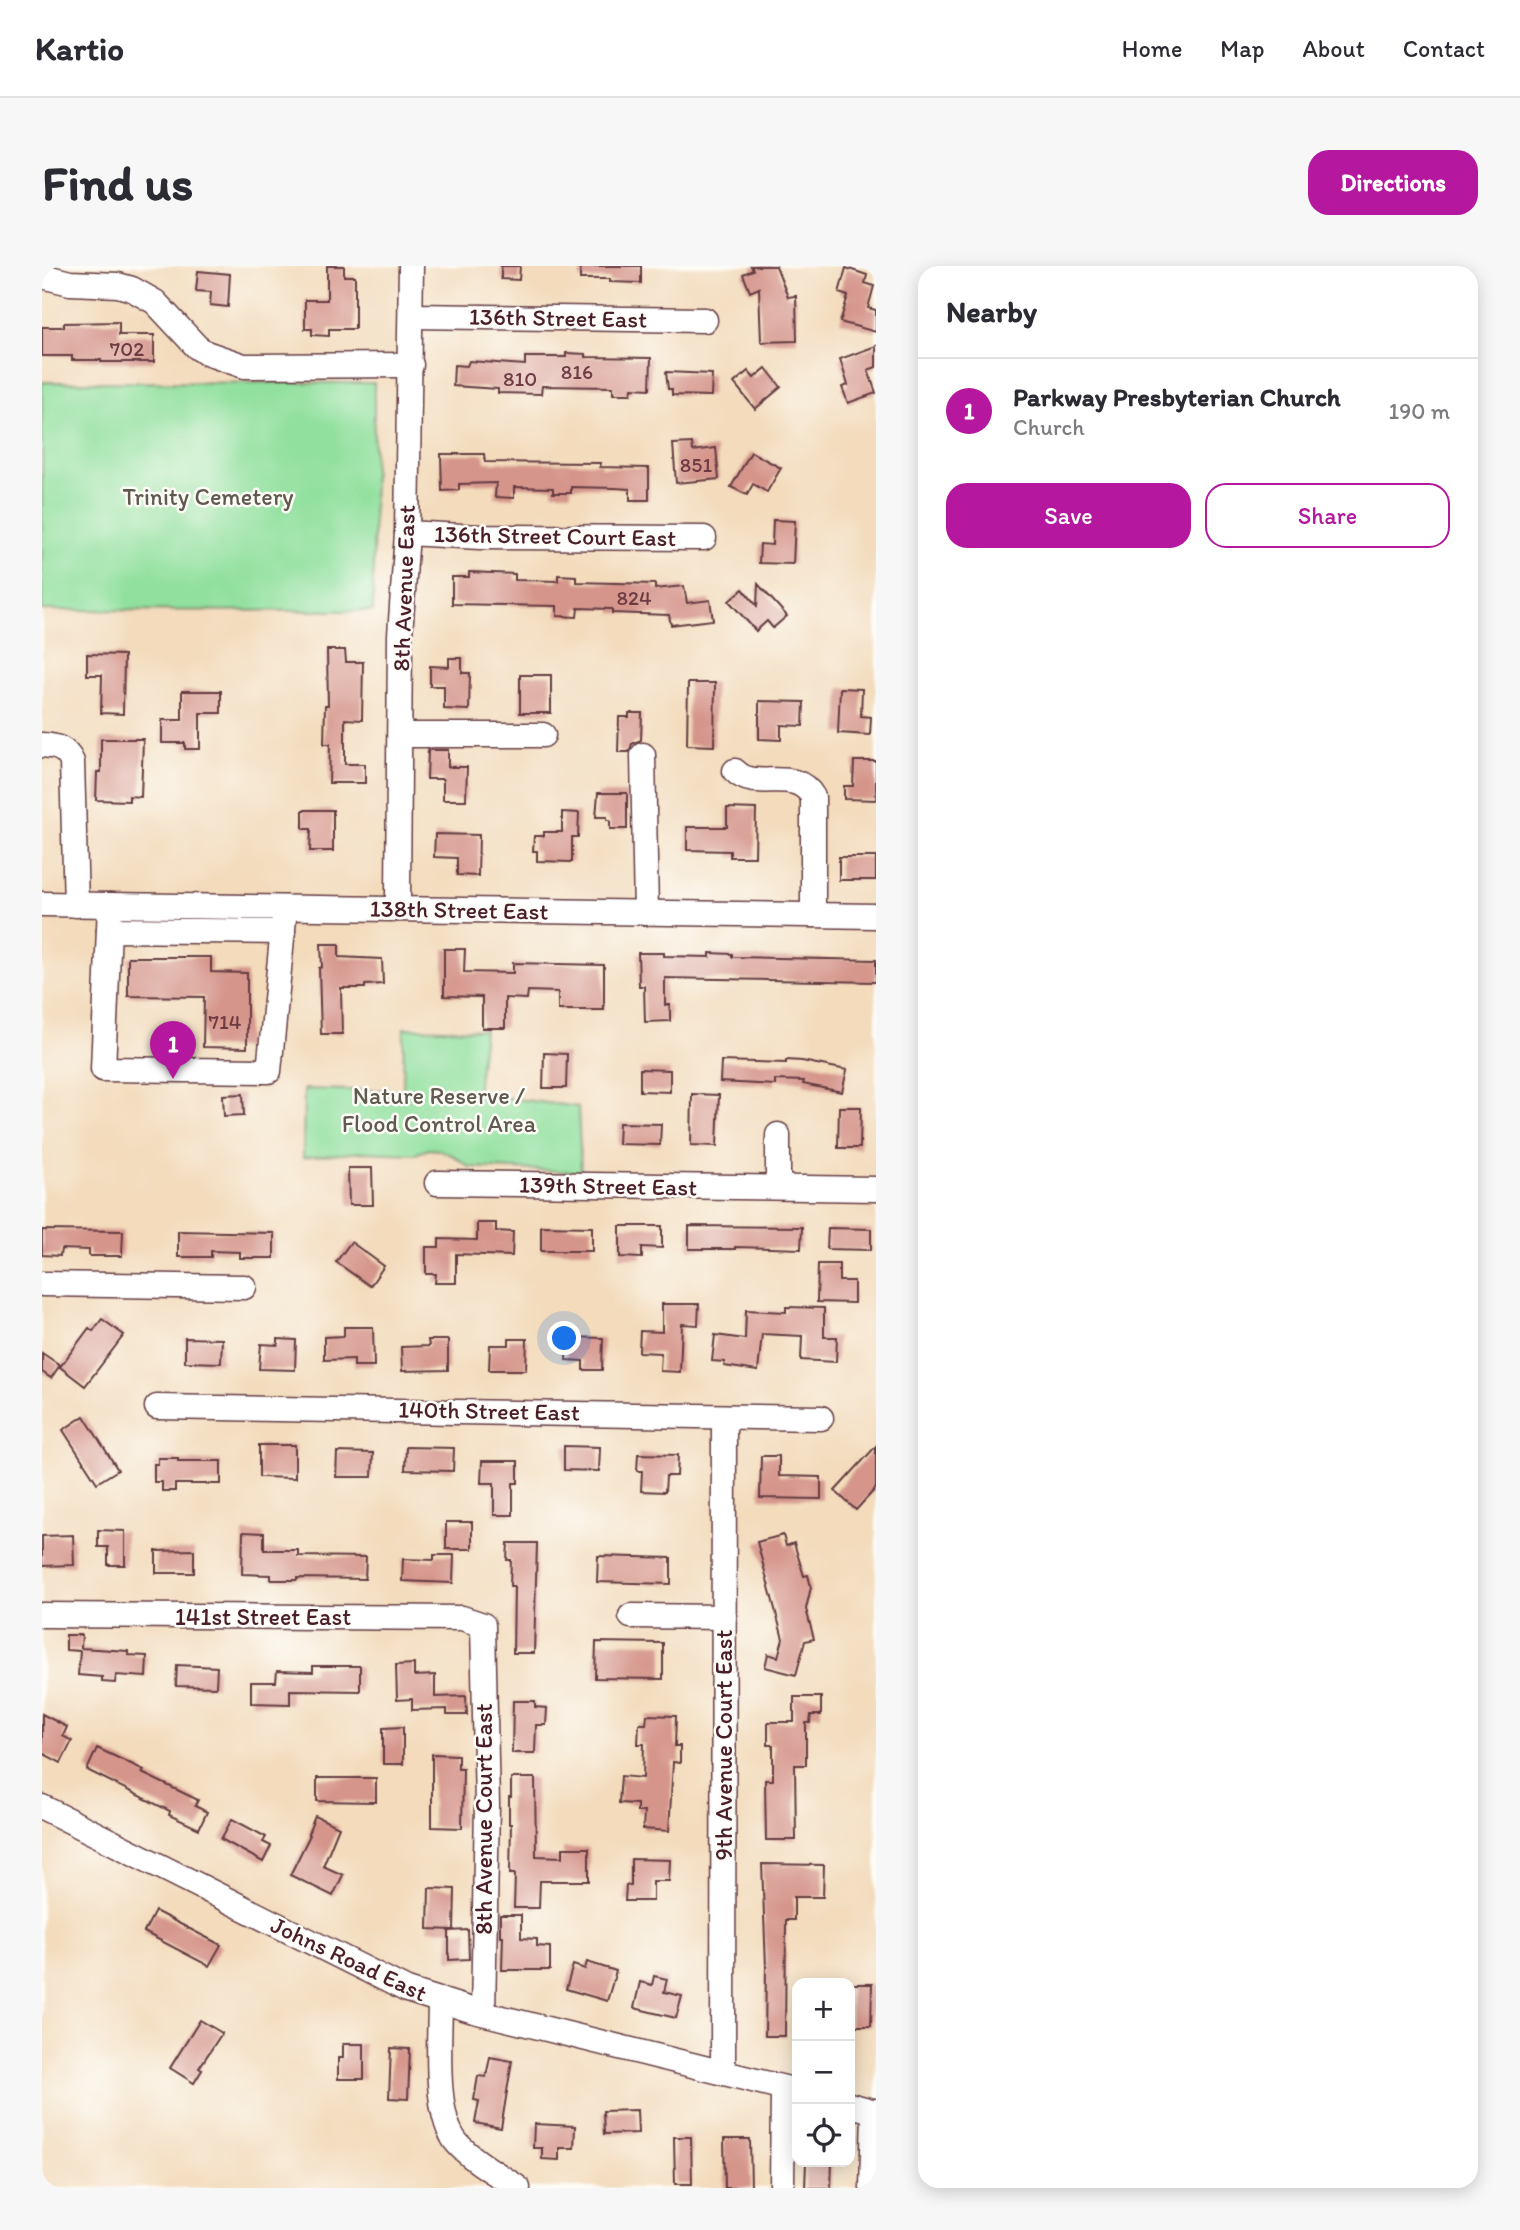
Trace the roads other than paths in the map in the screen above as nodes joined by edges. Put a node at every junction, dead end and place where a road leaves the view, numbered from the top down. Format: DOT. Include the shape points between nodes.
graph roads {
  1 [pos="411,266"];
  2 [pos="42,276"];
  3 [pos="412,316"];
  4 [pos="705,320"];
  5 [pos="411,365"];
  6 [pos="407,533"];
  7 [pos="704,538"];
  8 [pos="400,735"];
  9 [pos="543,735"];
  10 [pos="42,745"];
  11 [pos="643,755"];
  12 [pos="735,771"];
  13 [pos="42,904"];
  14 [pos="76,905"];
  15 [pos="110,905"];
  16 [pos="285,908"];
  17 [pos="396,909"];
  18 [pos="646,912"];
  19 [pos="813,915"];
  20 [pos="876,916"];
  21 [pos="109,930"];
  22 [pos="283,932"];
  23 [pos="778,1135"];
  24 [pos="437,1183"];
  25 [pos="778,1187"];
  26 [pos="876,1189"];
  27 [pos="42,1284"];
  28 [pos="244,1287"];
  29 [pos="156,1407"];
  30 [pos="724,1417"];
  31 [pos="821,1418"];
  32 [pos="42,1615"];
  33 [pos="631,1616"];
  34 [pos="724,1617"];
  35 [pos="482,1625"];
  36 [pos="42,1807"];
  37 [pos="440,2000"];
  38 [pos="483,2013"];
  39 [pos="723,2073"];
  40 [pos="790,2090"];
  41 [pos="855,2106"];
  42 [pos="875,2111"];
  43 [pos="518,2188"];
  44 [pos="782,2188"];
  45 [pos="872,2188"];
  1 -- 3 [label="street, 8th Avenue East"];
  2 -- 5 [label="street" via="132,289 155,302 197,347 244,366"];
  3 -- 4 [label="street, 136th Street East"];
  3 -- 5 [label="street, 8th Avenue East"];
  5 -- 6 [label="street, 8th Avenue East"];
  6 -- 7 [label="street, 136th Street Court East"];
  6 -- 8 [label="street, 8th Avenue East" via="400,613"];
  8 -- 9 [label="street"];
  8 -- 17 [label="street, 8th Avenue East"];
  10 -- 14 [label="street" via="62,748 72,762"];
  11 -- 18 [label="street"];
  12 -- 19 [label="street" via="752,779 794,782 813,797"];
  13 -- 14 [label="street, 138th Street East"];
  14 -- 15 [label="street, 138th Street East"];
  15 -- 16 [label="street, 138th Street East"];
  15 -- 21 [label="street"];
  16 -- 17 [label="street, 138th Street East"];
  16 -- 22 [label="street"];
  17 -- 18 [label="street, 138th Street East"];
  18 -- 19 [label="street, 138th Street East"];
  19 -- 20 [label="street, 138th Street East"];
  21 -- 22 [label="street"];
  21 -- 22 [label="street" via="103,1069 269,1070"];
  23 -- 25 [label="street"];
  24 -- 25 [label="street, 139th Street East"];
  25 -- 26 [label="street, 139th Street East"];
  27 -- 28 [label="street"];
  29 -- 30 [label="street, 140th Street East"];
  30 -- 31 [label="street, 140th Street East"];
  30 -- 34 [label="street, 9th Avenue Court East"];
  32 -- 35 [label="street, 141st Street East" via="462,1618"];
  33 -- 34 [label="street"];
  34 -- 39 [label="street, 9th Avenue Court East"];
  35 -- 38 [label="street, 8th Avenue Court East" via="487,1805"];
  36 -- 37 [label="street, Johns Road East" via="386,1980"];
  37 -- 38 [label="street, Johns Road East"];
  37 -- 43 [label="street" via="442,2108 447,2126 472,2157"];
  38 -- 39 [label="street, Johns Road East"];
  39 -- 40 [label="street, Johns Road East"];
  40 -- 44 [label="street"];
  41 -- 42 [label="street"];
  42 -- 45 [label="street"];
}
